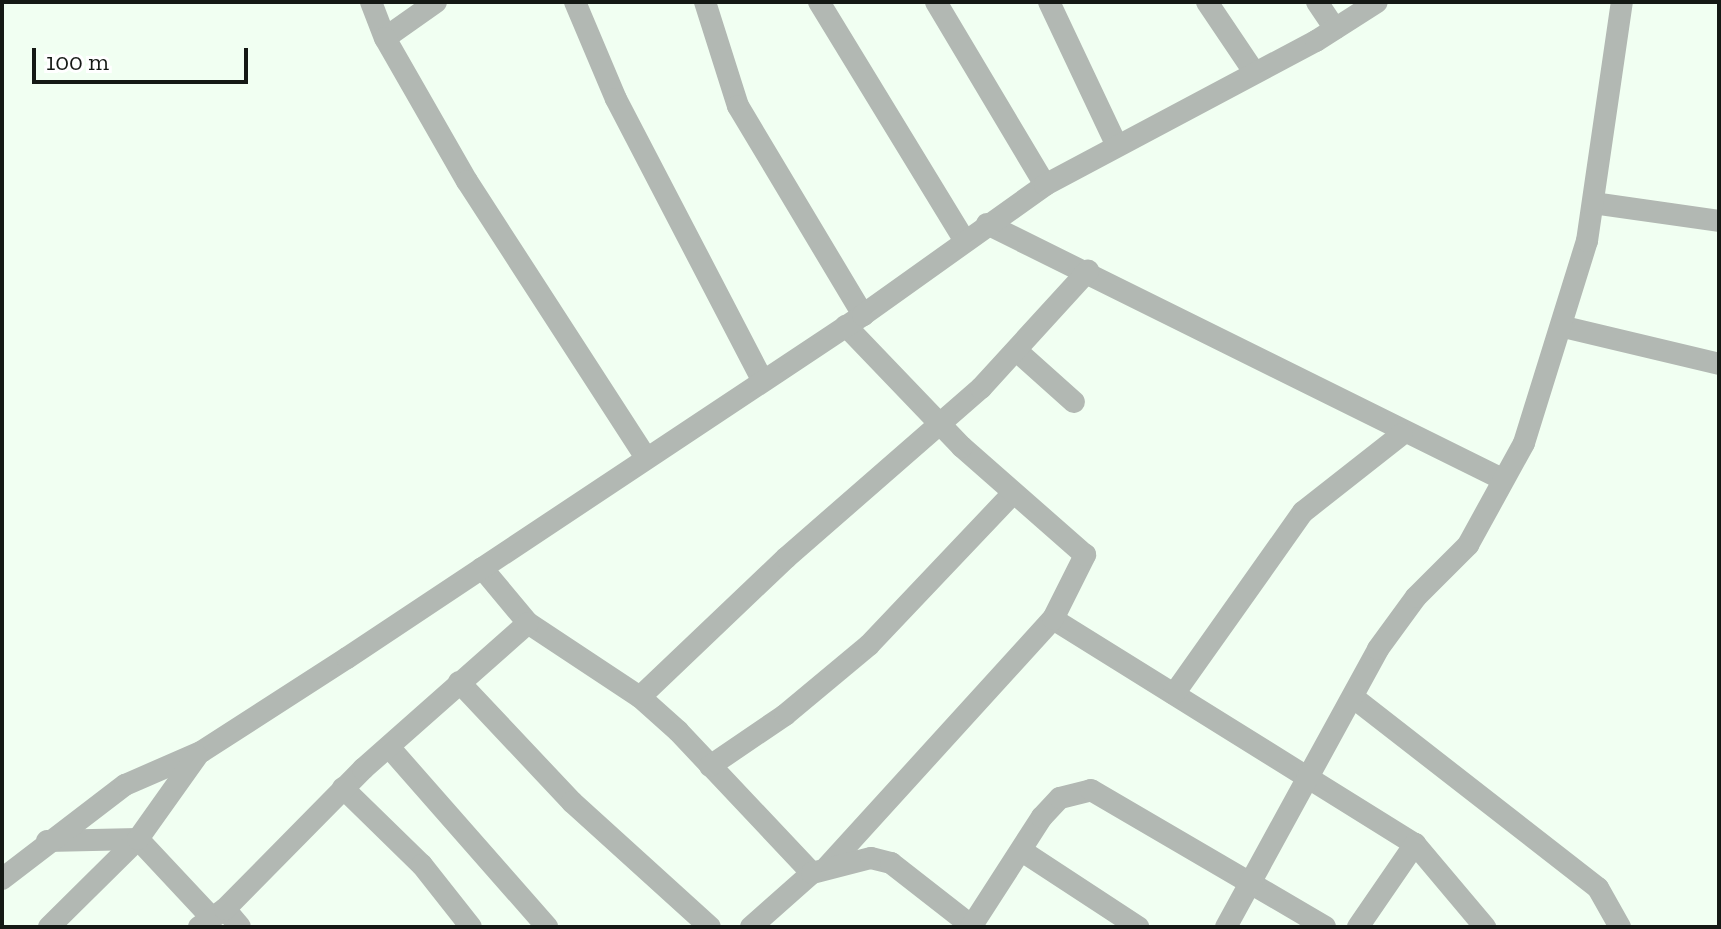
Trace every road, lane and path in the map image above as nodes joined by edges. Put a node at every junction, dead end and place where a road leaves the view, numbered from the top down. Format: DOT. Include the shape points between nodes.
graph roads {
  1 [pos="371,2"];
  2 [pos="436,2"];
  3 [pos="575,2"];
  4 [pos="705,2"];
  5 [pos="819,2"];
  6 [pos="936,2"];
  7 [pos="1049,2"];
  8 [pos="1207,2"];
  9 [pos="1317,2"];
  10 [pos="1377,2"];
  11 [pos="1622,2"];
  12 [pos="1335,29"];
  13 [pos="385,38"];
  14 [pos="1254,72"];
  15 [pos="1116,144"];
  16 [pos="1045,185"];
  17 [pos="1593,203"];
  18 [pos="1719,221"];
  19 [pos="987,224"];
  20 [pos="964,240"];
  21 [pos="1088,271"];
  22 [pos="855,320"];
  23 [pos="1564,327"];
  24 [pos="1018,352"];
  25 [pos="1719,364"];
  26 [pos="763,381"];
  27 [pos="1074,402"];
  28 [pos="941,424"];
  29 [pos="1402,434"];
  30 [pos="644,455"];
  31 [pos="1502,479"];
  32 [pos="1013,493"];
  33 [pos="482,568"];
  34 [pos="1053,619"];
  35 [pos="528,623"];
  36 [pos="459,682"];
  37 [pos="1174,694"];
  38 [pos="640,697"];
  39 [pos="1354,698"];
  40 [pos="389,747"];
  41 [pos="201,752"];
  42 [pos="710,766"];
  43 [pos="1305,775"];
  44 [pos="125,785"];
  45 [pos="343,788"];
  46 [pos="155,811"];
  47 [pos="138,839"];
  48 [pos="46,841"];
  49 [pos="1415,844"];
  50 [pos="1022,851"];
  51 [pos="819,870"];
  52 [pos="2,879"];
  53 [pos="1248,887"];
  54 [pos="211,918"];
  55 [pos="1615,918"];
  56 [pos="52,926"];
  57 [pos="240,927"];
  58 [pos="471,927"];
  59 [pos="547,927"];
  60 [pos="710,927"];
  61 [pos="751,927"];
  62 [pos="972,927"];
  63 [pos="1138,927"];
  64 [pos="1226,927"];
  65 [pos="1325,927"];
  66 [pos="1358,927"];
  67 [pos="1485,927"];
  68 [pos="1594,927"];
  1 -- 13 [label="street"];
  2 -- 13 [label="street"];
  3 -- 26 [label="street" via="616,99"];
  4 -- 22 [label="street" via="738,106"];
  5 -- 20 [label="street"];
  6 -- 16 [label="street"];
  7 -- 15 [label="street"];
  8 -- 14 [label="street"];
  9 -- 12 [label="street"];
  10 -- 12 [label="street"];
  11 -- 17 [label="street"];
  12 -- 14 [label="street"];
  13 -- 30 [label="street" via="467,181"];
  14 -- 15 [label="street"];
  15 -- 16 [label="street"];
  16 -- 19 [label="street"];
  17 -- 18 [label="street"];
  17 -- 23 [label="street"];
  19 -- 20 [label="street"];
  19 -- 21 [label="street"];
  20 -- 22 [label="street"];
  21 -- 24 [label="street"];
  21 -- 29 [label="street"];
  22 -- 26 [label="street"];
  22 -- 28 [label="street"];
  23 -- 25 [label="street"];
  23 -- 31 [label="street" via="1524,443"];
  24 -- 27 [label="street"];
  24 -- 28 [label="street"];
  26 -- 30 [label="street"];
  28 -- 32 [label="street"];
  28 -- 38 [label="street" via="797,548"];
  29 -- 31 [label="street"];
  29 -- 37 [label="street" via="1303,512"];
  30 -- 33 [label="street"];
  31 -- 39 [label="street" via="1468,545 1397,620"];
  32 -- 34 [label="street" via="1085,555"];
  32 -- 42 [label="street" via="857,655"];
  33 -- 35 [label="street"];
  33 -- 41 [label="street"];
  34 -- 37 [label="street"];
  34 -- 51 [label="street"];
  35 -- 36 [label="street"];
  35 -- 38 [label="street"];
  36 -- 40 [label="street"];
  36 -- 60 [label="street" via="572,802"];
  37 -- 43 [label="street"];
  38 -- 42 [label="street"];
  39 -- 43 [label="street"];
  39 -- 55 [label="street" via="1598,888"];
  40 -- 45 [label="street"];
  40 -- 59 [label="street"];
  41 -- 44 [label="street"];
  41 -- 46 [label="street"];
  42 -- 51 [label="street"];
  43 -- 49 [label="street"];
  43 -- 53 [label="street"];
  44 -- 46 [label="street"];
  44 -- 48 [label="street"];
  45 -- 54 [label="street"];
  45 -- 58 [label="street" via="422,865"];
  46 -- 47 [label="street"];
  47 -- 48 [label="street"];
  47 -- 54 [label="street"];
  47 -- 56 [label="street"];
  48 -- 52 [label="street"];
  49 -- 66 [label="street"];
  49 -- 67 [label="street"];
  50 -- 53 [label="street" via="1060,798 1091,790"];
  50 -- 62 [label="street"];
  50 -- 63 [label="street"];
  51 -- 61 [label="street"];
  51 -- 62 [label="street" via="852,859 891,863"];
  53 -- 64 [label="street"];
  53 -- 65 [label="street"];
  54 -- 57 [label="street"];
  55 -- 68 [label="street"];
}
